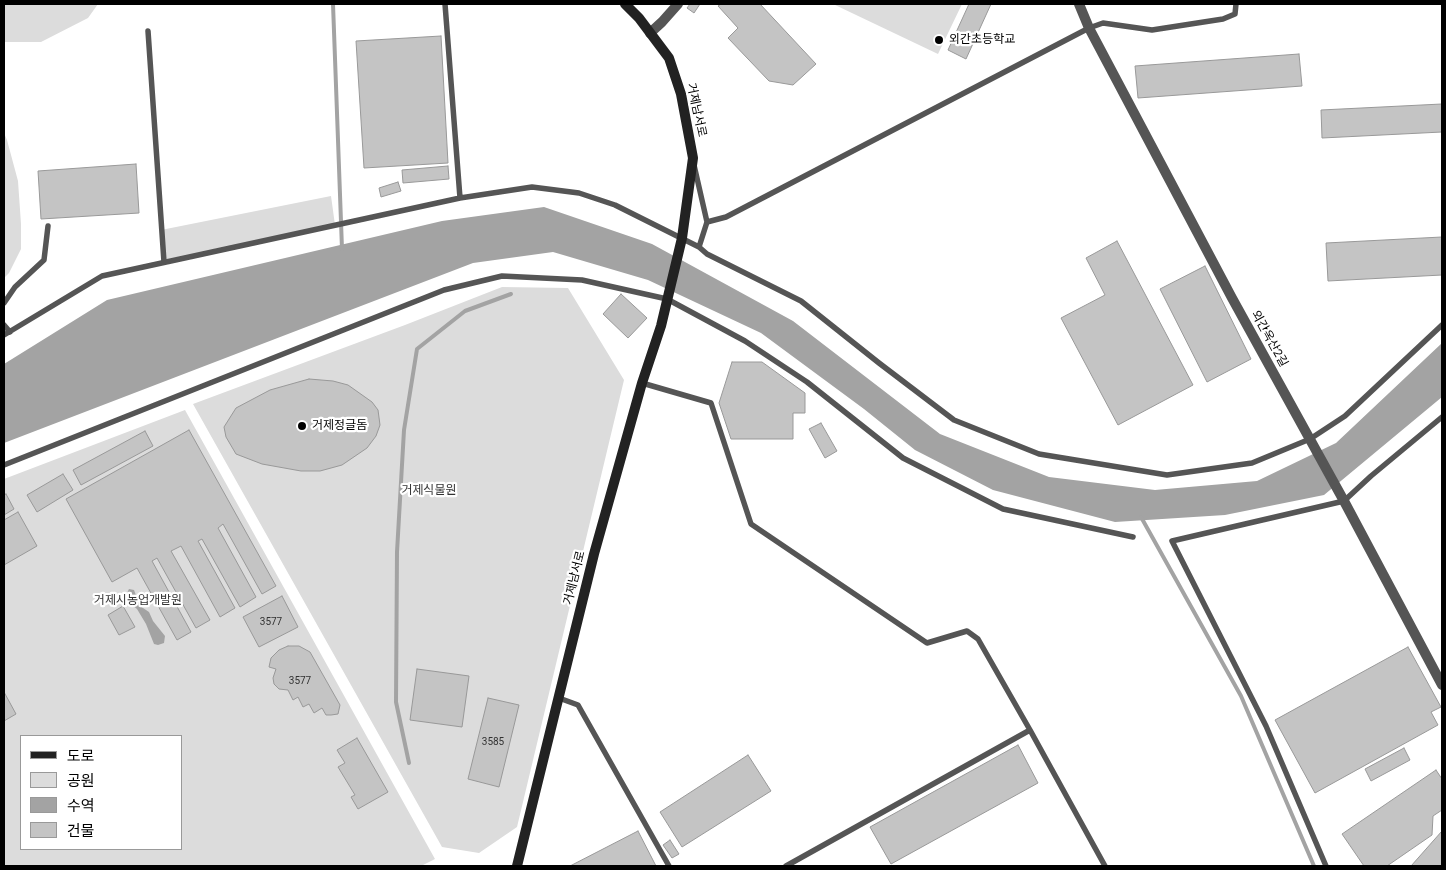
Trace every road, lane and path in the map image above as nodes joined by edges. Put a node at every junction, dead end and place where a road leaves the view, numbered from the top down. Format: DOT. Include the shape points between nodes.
graph roads {
  1 [pos="445,4"];
  2 [pos="625,4"];
  3 [pos="678,4"];
  4 [pos="1079,4"];
  5 [pos="1236,4"];
  6 [pos="1089,28"];
  7 [pos="148,31"];
  8 [pos="650,32"];
  9 [pos="693,158"];
  10 [pos="460,198"];
  11 [pos="707,222"];
  12 [pos="48,226"];
  13 [pos="682,238"];
  14 [pos="699,247"];
  15 [pos="164,262"];
  16 [pos="667,299"];
  17 [pos="4,303"];
  18 [pos="4,324"];
  19 [pos="1442,325"];
  20 [pos="7,333"];
  21 [pos="642,383"];
  22 [pos="1442,417"];
  23 [pos="1310,439"];
  24 [pos="4,465"];
  25 [pos="1344,501"];
  26 [pos="1133,537"];
  27 [pos="1442,685"];
  28 [pos="559,698"];
  29 [pos="1030,730"];
  30 [pos="517,866"];
  31 [pos="669,866"];
  32 [pos="786,866"];
  33 [pos="1105,866"];
  34 [pos="1326,866"];
  1 -- 10 [label="lane"];
  2 -- 8 [label="main road, 거제남서로"];
  3 -- 8 [label="street"];
  4 -- 6 [label="street, 외간옥산2길"];
  5 -- 6 [label="lane" via="1235,14 1223,19 1152,30 1102,23"];
  6 -- 11 [label="lane" via="726,217"];
  6 -- 23 [label="street, 외간옥산2길"];
  7 -- 15 [label="lane"];
  8 -- 9 [label="main road, 거제남서로" via="669,58 681,94"];
  9 -- 11 [label="lane"];
  9 -- 13 [label="main road, 거제남서로"];
  10 -- 13 [label="lane" via="532,187 579,193 615,205"];
  10 -- 15 [label="lane"];
  11 -- 14 [label="lane"];
  12 -- 17 [label="lane" via="44,260 15,287"];
  13 -- 14 [label="lane"];
  13 -- 16 [label="main road, 거제남서로"];
  14 -- 23 [label="lane" via="801,301 954,420 1039,454 1167,475 1252,463"];
  15 -- 20 [label="lane" via="102,276"];
  16 -- 21 [label="main road, 거제남서로"];
  16 -- 24 [label="lane" via="582,280 502,276 444,290"];
  16 -- 26 [label="lane" via="745,341 807,382 903,458 1003,510"];
  18 -- 20 [label="lane"];
  19 -- 23 [label="lane" via="1345,416"];
  21 -- 28 [label="main road, 거제남서로" via="594,554"];
  21 -- 29 [label="lane" via="711,404 751,524 927,643 967,631 978,640"];
  22 -- 25 [label="lane"];
  23 -- 25 [label="street, 외간옥산2길"];
  25 -- 27 [label="street, 외간옥산2길"];
  25 -- 34 [label="lane" via="1172,541 1266,726"];
  28 -- 30 [label="main road, 거제남서로"];
  28 -- 31 [label="lane" via="578,705"];
  29 -- 32 [label="lane"];
  29 -- 33 [label="lane"];
}
